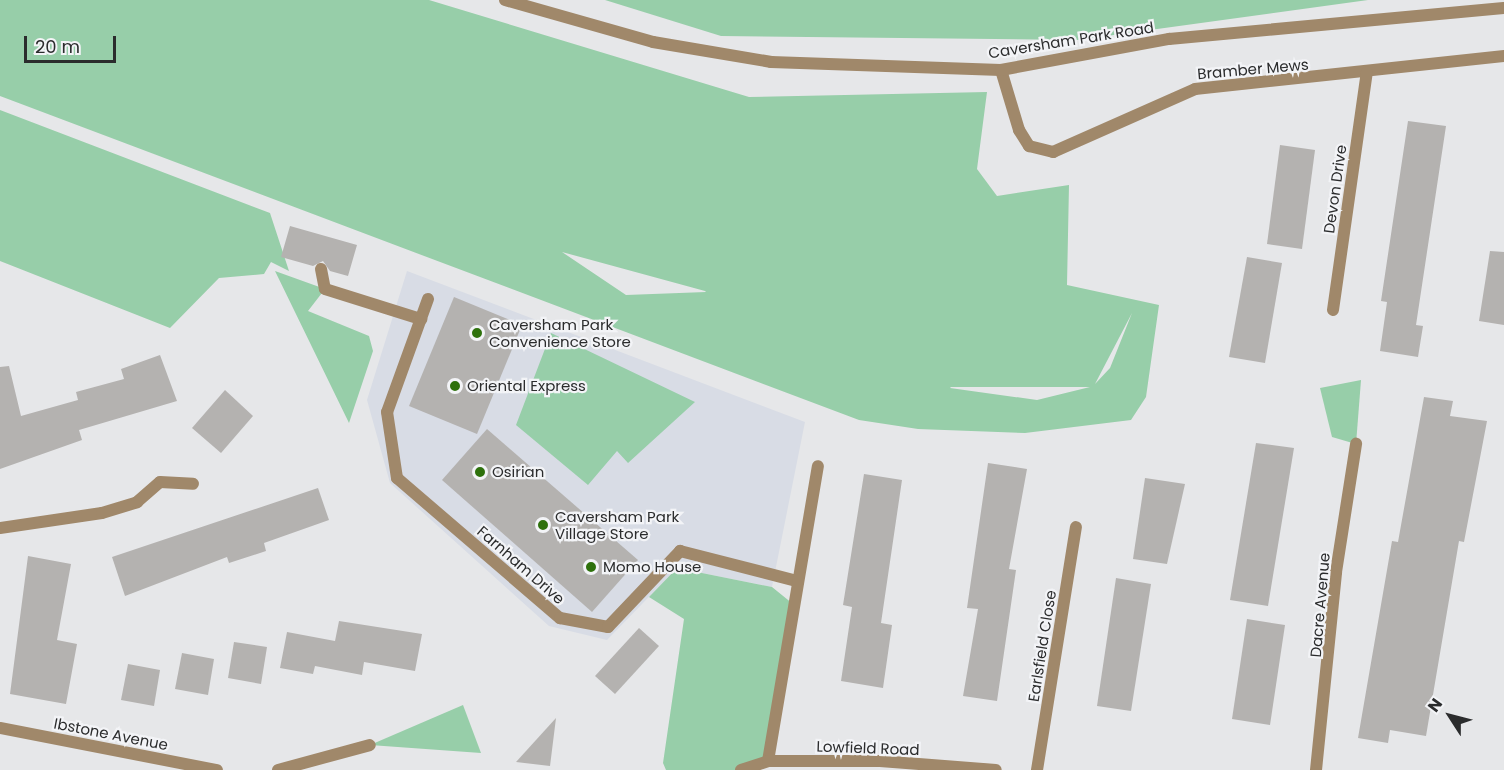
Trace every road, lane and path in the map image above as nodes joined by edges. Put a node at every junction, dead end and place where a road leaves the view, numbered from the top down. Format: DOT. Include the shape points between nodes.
graph roads {
  1 [pos="505,0"];
  2 [pos="1504,8"];
  3 [pos="1504,56"];
  4 [pos="1001,70"];
  5 [pos="1367,72"];
  6 [pos="321,269"];
  7 [pos="428,299"];
  8 [pos="1333,310"];
  9 [pos="421,319"];
  10 [pos="1356,444"];
  11 [pos="818,466"];
  12 [pos="193,483"];
  13 [pos="1076,527"];
  14 [pos="0,528"];
  15 [pos="796,581"];
  16 [pos="0,728"];
  17 [pos="370,745"];
  18 [pos="768,761"];
  19 [pos="217,770"];
  20 [pos="278,770"];
  21 [pos="741,770"];
  22 [pos="996,770"];
  23 [pos="1037,770"];
  24 [pos="1316,770"];
  1 -- 4 [label="street, Caversham Park Road" via="652,42 771,62"];
  2 -- 4 [label="street, Caversham Park Road" via="1169,39"];
  3 -- 5 [label="street, Bramber Mews"];
  4 -- 5 [label="street, Bramber Mews" via="1029,146 1053,152 1195,89"];
  5 -- 8 [label="street, Devon Drive"];
  6 -- 9 [label="street" via="325,290"];
  7 -- 9 [label="street, Farnham Drive"];
  9 -- 15 [label="street, Farnham Drive" via="387,412 397,478 560,618 608,627 680,550"];
  10 -- 24 [label="street, Dacre Avenue" via="1336,573"];
  11 -- 15 [label="street"];
  12 -- 14 [label="street" via="160,482 137,502 102,513"];
  13 -- 23 [label="street, Earlsfield Close"];
  15 -- 18 [label="street"];
  16 -- 19 [label="street, Ibstone Avenue"];
  17 -- 20 [label="street"];
  18 -- 21 [label="street, Lowfield Road"];
  18 -- 22 [label="street, Lowfield Road" via="880,761"];
}
